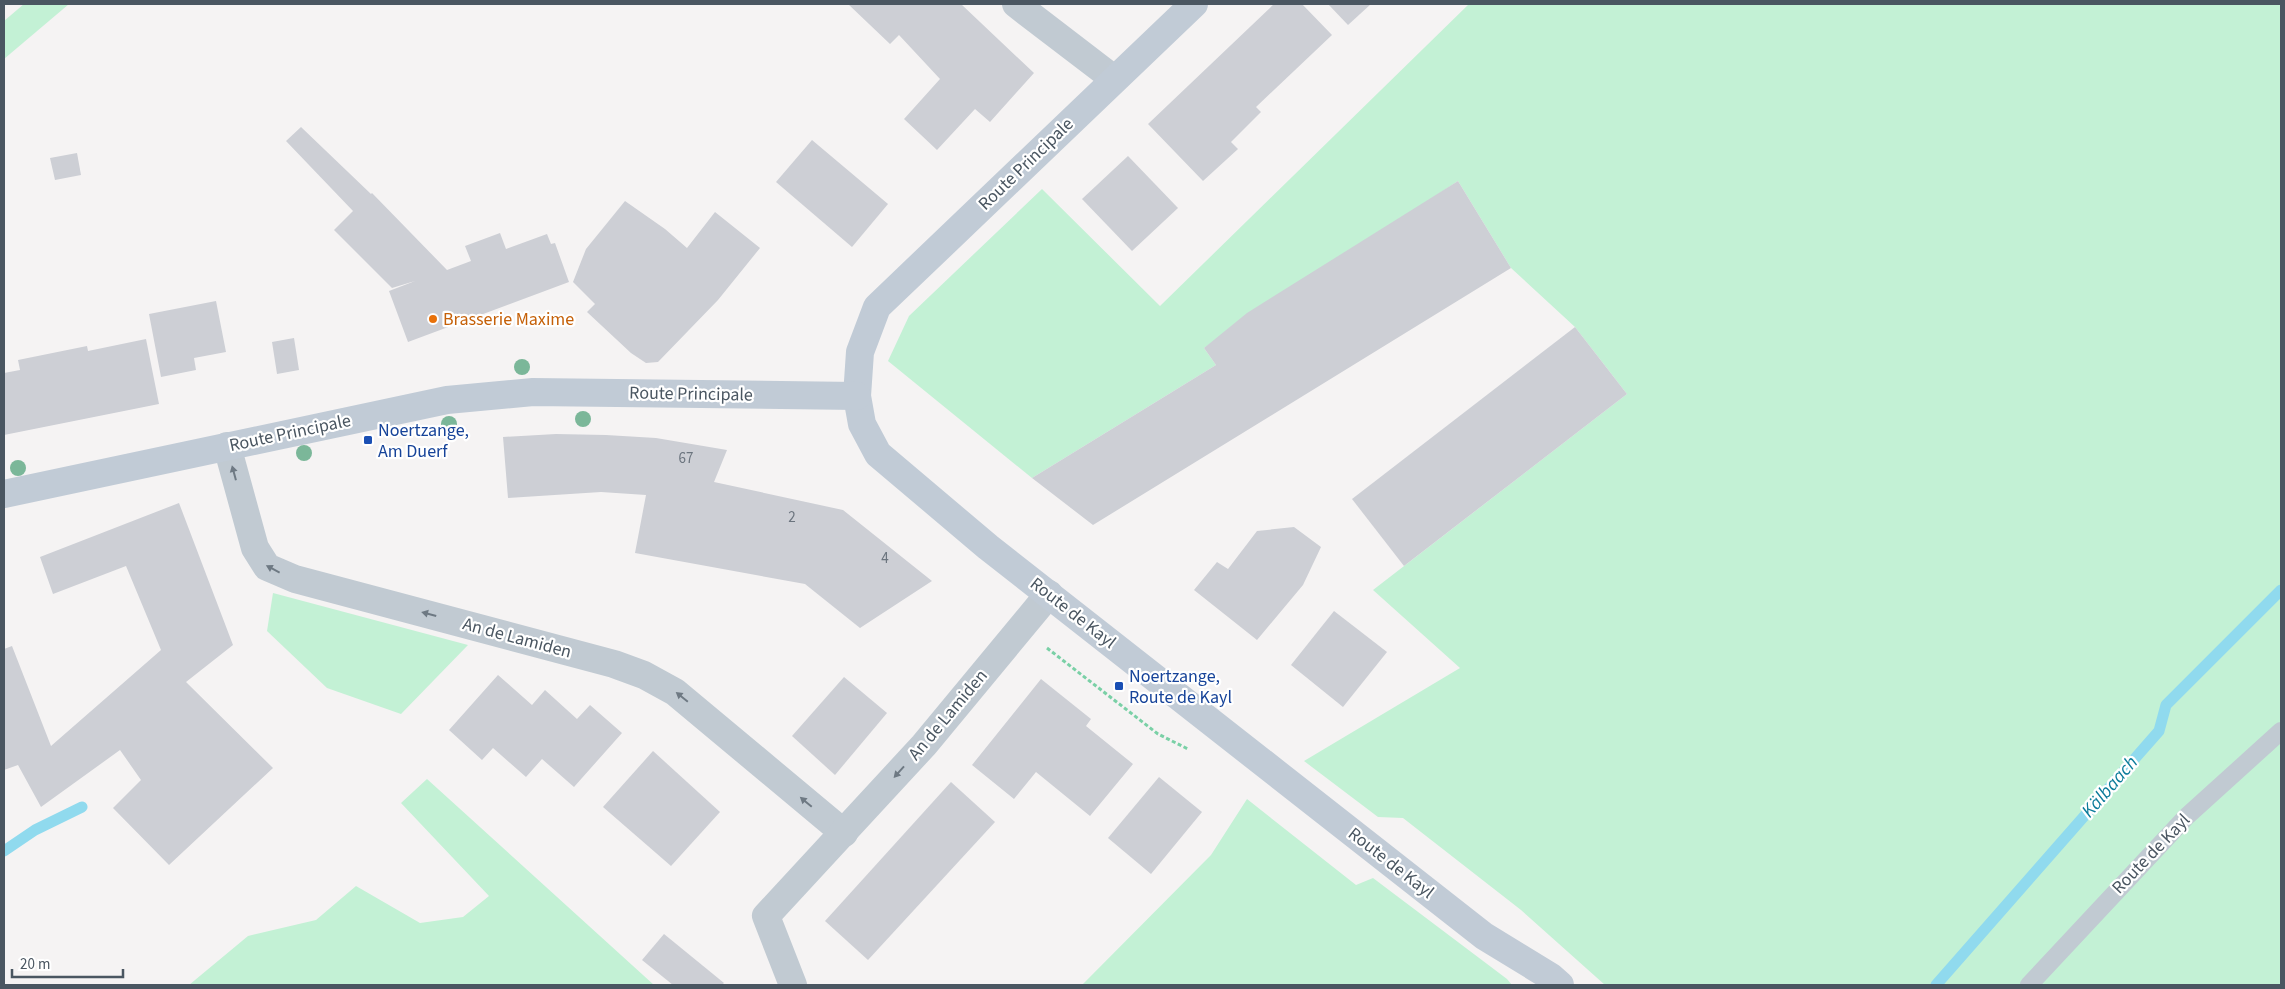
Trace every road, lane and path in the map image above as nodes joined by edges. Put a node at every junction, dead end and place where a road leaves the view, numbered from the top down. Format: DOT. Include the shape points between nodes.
graph roads {
  1 [pos="1016,4"];
  2 [pos="1194,4"];
  3 [pos="1114,79"];
  4 [pos="857,396"];
  5 [pos="227,446"];
  6 [pos="4,494"];
  7 [pos="1049,594"];
  8 [pos="2281,732"];
  9 [pos="844,833"];
  10 [pos="1484,936"];
  11 [pos="793,985"];
  12 [pos="1526,985"];
  13 [pos="1560,985"];
  14 [pos="2029,985"];
  1 -- 3 [label="street"];
  2 -- 3 [label="main road, Route Principale"];
  3 -- 4 [label="main road, Route Principale" via="877,307 860,352"];
  4 -- 5 [label="main road, Route Principale" via="533,392 447,400"];
  4 -- 7 [label="main road, Route de Kayl" via="862,424 878,454"];
  5 -- 6 [label="main road, Route Principale"];
  9 -- 5 [label="street, An de Lamiden, one-way" via="676,692 644,675 614,664 295,579 268,567 254,548"];
  7 -- 9 [label="street, An de Lamiden, one-way" via="924,745"];
  7 -- 10 [label="main road, Route de Kayl"];
  8 -- 14 [label="lane, Route de Kayl" via="2186,817"];
  9 -- 11 [label="street, An de Lamiden" via="766,916"];
  10 -- 12 [label="main road, Route de Kayl"];
  10 -- 13 [label="main road, Route de Kayl" via="1551,976"];
}
